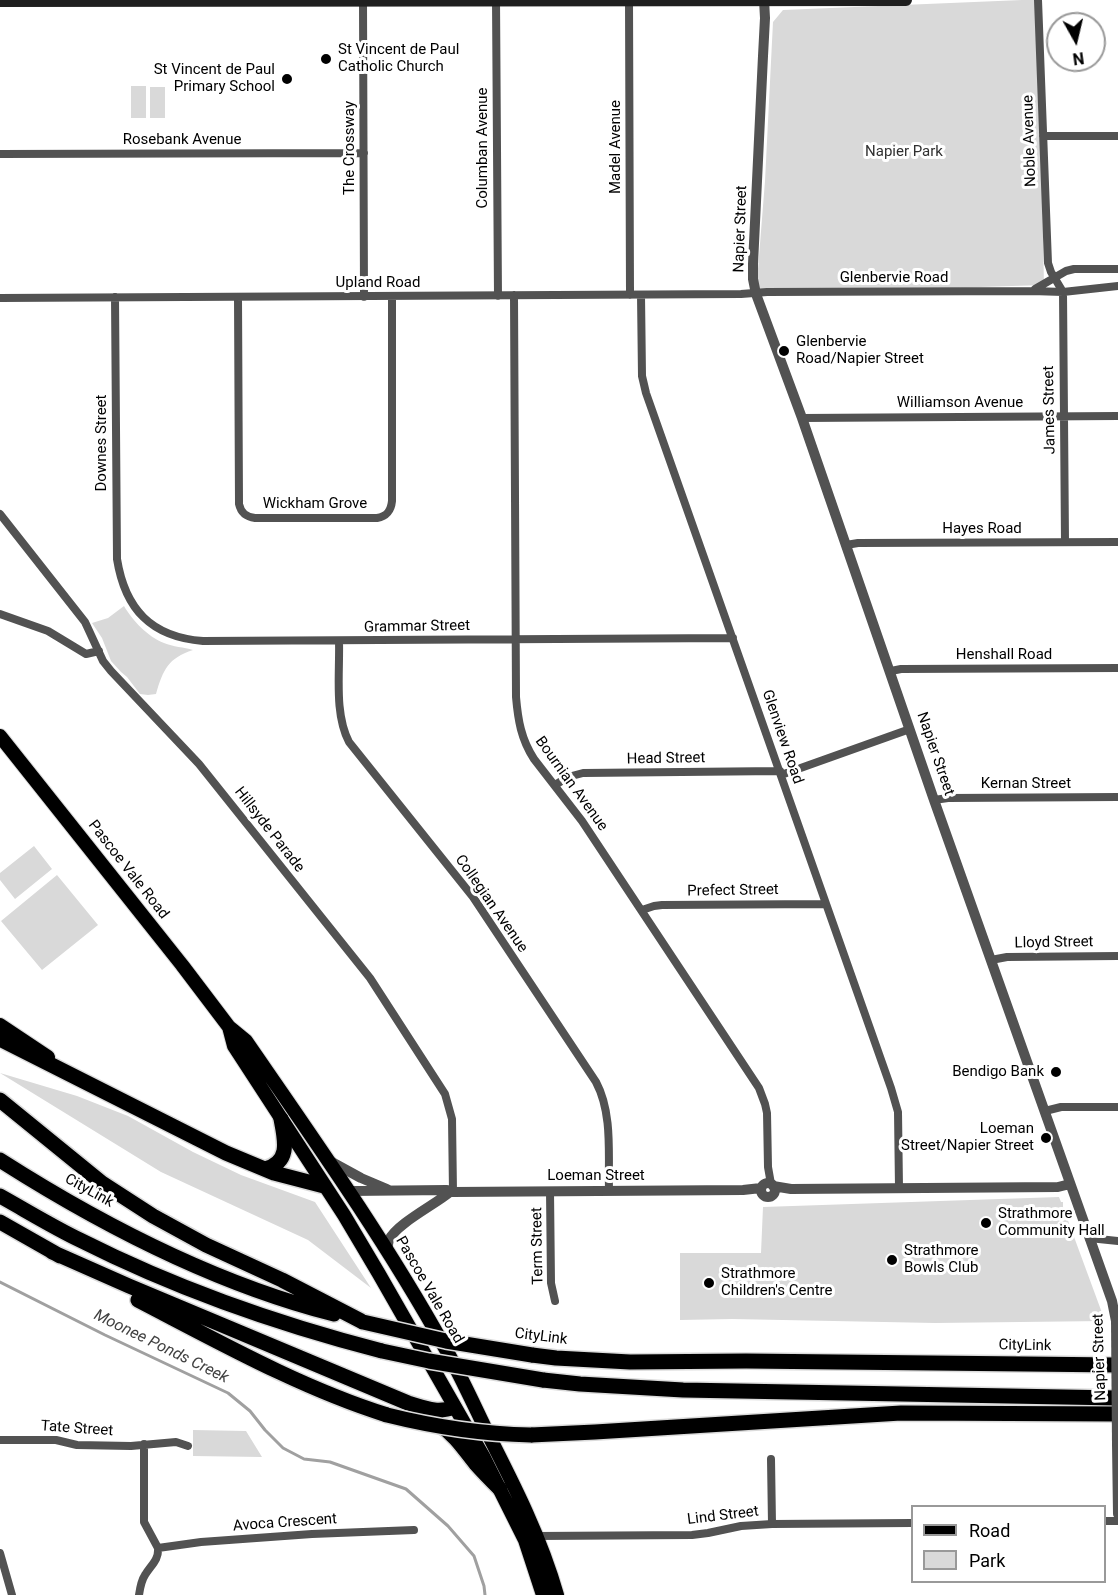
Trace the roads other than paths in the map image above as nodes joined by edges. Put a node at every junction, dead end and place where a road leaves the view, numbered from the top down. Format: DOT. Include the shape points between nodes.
graph roads {
  1 [pos="118,0"];
  2 [pos="496,0"];
  3 [pos="515,0"];
  4 [pos="629,0"];
  5 [pos="644,0"];
  6 [pos="764,0"];
  7 [pos="906,0"];
  8 [pos="1038,0"];
  9 [pos="0,1"];
  10 [pos="363,1"];
  11 [pos="1043,136"];
  12 [pos="1118,136"];
  13 [pos="364,153"];
  14 [pos="0,154"];
  15 [pos="1118,268"];
  16 [pos="1055,279"];
  17 [pos="1118,286"];
  18 [pos="1032,291"];
  19 [pos="1063,292"];
  20 [pos="756,294"];
  21 [pos="514,295"];
  22 [pos="630,295"];
  23 [pos="641,295"];
  24 [pos="498,296"];
  25 [pos="115,297"];
  26 [pos="238,297"];
  27 [pos="364,297"];
  28 [pos="392,297"];
  29 [pos="0,298"];
  30 [pos="1064,416"];
  31 [pos="1118,416"];
  32 [pos="802,418"];
  33 [pos="0,514"];
  34 [pos="1065,542"];
  35 [pos="1118,542"];
  36 [pos="846,545"];
  37 [pos="123,588"];
  38 [pos="0,614"];
  39 [pos="733,638"];
  40 [pos="516,639"];
  41 [pos="339,641"];
  42 [pos="99,651"];
  43 [pos="1118,668"];
  44 [pos="891,671"];
  45 [pos="909,729"];
  46 [pos="0,736"];
  47 [pos="781,773"];
  48 [pos="555,785"];
  49 [pos="1118,797"];
  50 [pos="934,800"];
  51 [pos="826,904"];
  52 [pos="642,910"];
  53 [pos="1118,956"];
  54 [pos="991,960"];
  55 [pos="0,1025"];
  56 [pos="229,1027"];
  57 [pos="0,1039"];
  58 [pos="109,1094"];
  59 [pos="0,1100"];
  60 [pos="1118,1107"];
  61 [pos="1045,1111"];
  62 [pos="281,1119"];
  63 [pos="328,1159"];
  64 [pos="0,1160"];
  65 [pos="265,1170"];
  66 [pos="1070,1184"];
  67 [pos="324,1186"];
  68 [pos="768,1188"];
  69 [pos="899,1188"];
  70 [pos="390,1190"];
  71 [pos="349,1191"];
  72 [pos="550,1191"];
  73 [pos="609,1191"];
  74 [pos="451,1192"];
  75 [pos="0,1196"];
  76 [pos="0,1222"];
  77 [pos="1116,1240"];
  78 [pos="1091,1243"];
  79 [pos="387,1250"];
  80 [pos="52,1252"];
  81 [pos="555,1301"];
  82 [pos="363,1322"];
  83 [pos="1118,1365"];
  84 [pos="466,1389"];
  85 [pos="1118,1398"];
  86 [pos="408,1403"];
  87 [pos="454,1407"];
  88 [pos="1118,1414"];
  89 [pos="0,1440"];
  90 [pos="144,1444"];
  91 [pos="1117,1444"];
  92 [pos="188,1446"];
  93 [pos="771,1459"];
  94 [pos="500,1489"];
  95 [pos="1118,1514"];
  96 [pos="911,1523"];
  97 [pos="772,1524"];
  98 [pos="414,1530"];
  99 [pos="537,1536"];
  100 [pos="158,1548"];
  101 [pos="0,1553"];
  102 [pos="12,1595"];
  103 [pos="139,1595"];
  104 [pos="543,1595"];
  105 [pos="557,1595"];
  1 -- 9 [label="main road"];
  1 -- 10 [label="main road"];
  2 -- 3 [label="main road"];
  2 -- 10 [label="main road"];
  2 -- 24 [label="street, Columban Avenue"];
  3 -- 4 [label="main road"];
  4 -- 5 [label="main road"];
  4 -- 22 [label="street, Madel Avenue"];
  5 -- 6 [label="main road"];
  6 -- 7 [label="main road"];
  6 -- 20 [label="street, Napier Street" via="753,264"];
  8 -- 11 [label="street, Noble Avenue"];
  10 -- 13 [label="street, The Crossway"];
  11 -- 12 [label="street"];
  11 -- 16 [label="street, Noble Avenue" via="1048,263"];
  13 -- 14 [label="street, Rosebank Avenue"];
  13 -- 27 [label="street, The Crossway"];
  15 -- 16 [label="street, Glenbervie Road" via="1074,269"];
  16 -- 18 [label="street, Glenbervie Road"];
  16 -- 19 [label="street"];
  17 -- 19 [label="street, Glenbervie Road"];
  18 -- 19 [label="street, Glenbervie Road"];
  18 -- 20 [label="street, Glenbervie Road"];
  19 -- 30 [label="street, James Street"];
  20 -- 23 [label="street, Upland Road"];
  20 -- 32 [label="street, Napier Street"];
  21 -- 22 [label="street, Upland Road"];
  21 -- 24 [label="street, Upland Road"];
  21 -- 40 [label="street, Bournian Avenue"];
  22 -- 23 [label="street, Upland Road"];
  23 -- 39 [label="street, Glenview Road" via="644,385"];
  24 -- 28 [label="street, Upland Road"];
  25 -- 26 [label="street, Upland Road"];
  25 -- 29 [label="street, Upland Road"];
  25 -- 37 [label="street, Downes Street" via="116,537"];
  26 -- 27 [label="street, Upland Road"];
  26 -- 28 [label="street, Wickham Grove" via="239,504 246,516 255,518 376,518 389,513"];
  27 -- 28 [label="street, Upland Road"];
  30 -- 31 [label="street, Williamson Avenue"];
  30 -- 32 [label="street, Williamson Avenue"];
  30 -- 34 [label="street, James Street"];
  32 -- 36 [label="street, Napier Street"];
  33 -- 42 [label="street, Hillsyde Parade" via="82,618"];
  34 -- 35 [label="street, Hayes Road"];
  34 -- 36 [label="street, Hayes Road"];
  36 -- 44 [label="street, Napier Street"];
  37 -- 41 [label="street, Grammar Street" via="152,624 178,637 204,641"];
  38 -- 42 [label="street" via="48,632 86,654"];
  39 -- 40 [label="street, Grammar Street"];
  39 -- 47 [label="street, Glenview Road"];
  40 -- 41 [label="street, Grammar Street"];
  40 -- 48 [label="street, Bournian Avenue" via="519,728 527,749"];
  41 -- 73 [label="street, Collegian Avenue" via="340,710 349,742 473,897 602,1094 608,1120"];
  42 -- 74 [label="street, Hillsyde Parade" via="111,671 190,753 363,968 435,1077 452,1119"];
  43 -- 44 [label="street, Henshall Road"];
  44 -- 45 [label="street, Napier Street"];
  45 -- 47 [label="street, Head Street"];
  45 -- 50 [label="street, Napier Street"];
  46 -- 56 [label="main road, Pascoe Vale Road"];
  47 -- 48 [label="street, Head Street" via="583,773"];
  47 -- 51 [label="street, Glenview Road"];
  48 -- 52 [label="street, Bournian Avenue"];
  49 -- 50 [label="street, Kernan Street"];
  50 -- 54 [label="street, Napier Street"];
  51 -- 52 [label="street, Prefect Street" via="662,905"];
  51 -- 69 [label="street, Glenview Road" via="896,1103"];
  52 -- 68 [label="street, Bournian Avenue" via="759,1088 767,1113"];
  53 -- 54 [label="street, Lloyd Street"];
  54 -- 61 [label="street, Napier Street"];
  55 -- 58 [label="main road"];
  56 -- 62 [label="main road, Pascoe Vale Road" via="234,1046"];
  56 -- 63 [label="main road, Pascoe Vale Road" via="246,1041"];
  57 -- 58 [label="highway"];
  58 -- 65 [label="highway"];
  59 -- 82 [label="highway" via="102,1183 153,1216"];
  60 -- 61 [label="street" via="1061,1107"];
  61 -- 66 [label="street, Napier Street"];
  62 -- 65 [label="highway" via="284,1157"];
  62 -- 67 [label="main road, Pascoe Vale Road"];
  63 -- 70 [label="street"];
  63 -- 71 [label="main road, Pascoe Vale Road"];
  64 -- 82 [label="highway, CityLink" via="92,1213 227,1279"];
  65 -- 67 [label="highway"];
  66 -- 69 [label="street, Loeman Street"];
  66 -- 78 [label="street, Napier Street"];
  67 -- 71 [label="main road"];
  67 -- 87 [label="main road, Pascoe Vale Road"];
  68 -- 69 [label="street, Loeman Street"];
  68 -- 73 [label="street, Loeman Street"];
  70 -- 71 [label="street, Loeman Street"];
  70 -- 74 [label="street, Loeman Street"];
  71 -- 79 [label="main road, Pascoe Vale Road"];
  72 -- 73 [label="street, Loeman Street"];
  72 -- 74 [label="street, Loeman Street"];
  72 -- 81 [label="street, Term Street" via="551,1283"];
  74 -- 79 [label="street" via="394,1233"];
  75 -- 85 [label="highway, bridge" via="80,1240 170,1282 323,1336 429,1361 543,1380 683,1390"];
  76 -- 80 [label="highway"];
  77 -- 78 [label="street"];
  78 -- 91 [label="street, Napier Street, bridge" via="1116,1321"];
  79 -- 84 [label="main road, Pascoe Vale Road"];
  80 -- 86 [label="highway"];
  80 -- 88 [label="highway, bridge" via="300,1382 387,1415 472,1432 531,1435 901,1413"];
  82 -- 83 [label="highway, CityLink, bridge" via="446,1341 556,1358 630,1362"];
  84 -- 87 [label="main road"];
  84 -- 99 [label="main road, Pascoe Vale Road"];
  86 -- 87 [label="highway" via="436,1411"];
  86 -- 94 [label="highway" via="449,1431"];
  87 -- 94 [label="main road, Pascoe Vale Road"];
  89 -- 90 [label="street, Tate Street"];
  90 -- 92 [label="street, Tate Street" via="176,1442"];
  90 -- 100 [label="street" via="144,1522"];
  91 -- 95 [label="street, Napier Street"];
  93 -- 97 [label="street"];
  94 -- 104 [label="main road, Pascoe Vale Road" via="525,1540"];
  96 -- 97 [label="street, Lind Street"];
  97 -- 99 [label="street, Lind Street" via="692,1535"];
  98 -- 100 [label="street, Avoca Crescent"];
  99 -- 105 [label="main road, Pascoe Vale Road"];
  100 -- 103 [label="street"];
  101 -- 102 [label="street"];
}
